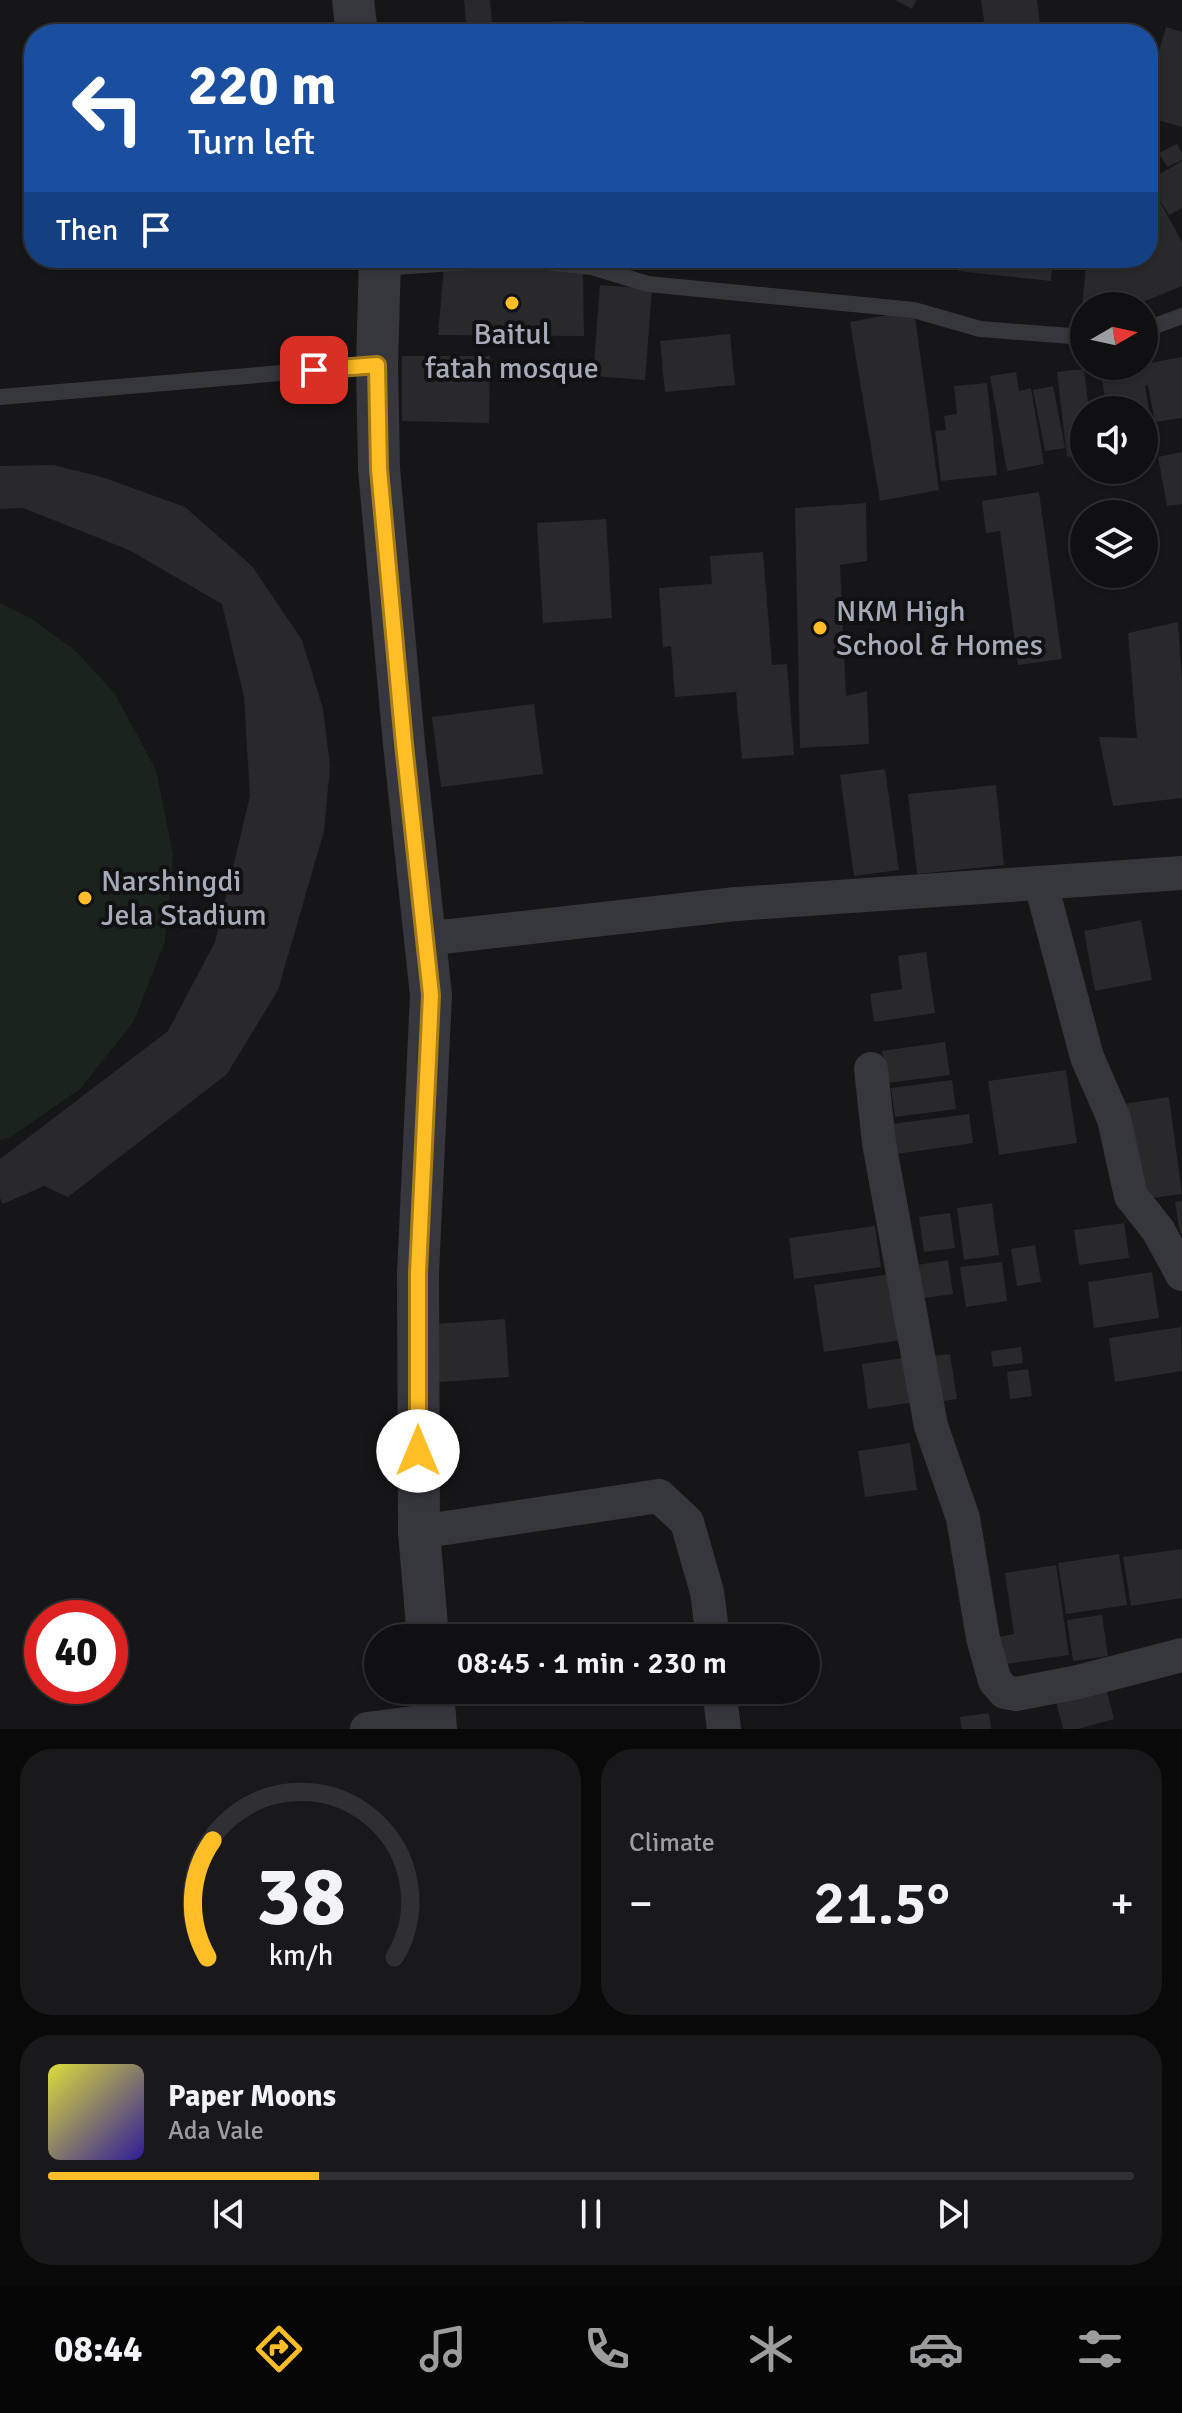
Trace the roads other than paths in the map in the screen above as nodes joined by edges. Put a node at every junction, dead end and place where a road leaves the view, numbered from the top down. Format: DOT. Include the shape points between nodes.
graph roads {
  1 [pos="353,0"];
  2 [pos="356,24"];
  3 [pos="380,268"];
  4 [pos="595,268"];
  5 [pos="1182,316"];
  6 [pos="1158,325"];
  7 [pos="1070,336"];
  8 [pos="377,365"];
  9 [pos="0,397"];
  10 [pos="1182,873"];
  11 [pos="1041,884"];
  12 [pos="424,939"];
  13 [pos="871,1069"];
  14 [pos="1182,1274"];
  15 [pos="419,1532"];
  16 [pos="427,1624"];
  17 [pos="711,1624"];
  18 [pos="1182,1655"];
  19 [pos="721,1704"];
  20 [pos="435,1713"];
  21 [pos="367,1729"];
  22 [pos="724,1729"];
  1 -- 2 [label="street"];
  3 -- 8 [label="street"];
  4 -- 7 [label="lane" via="648,284 914,310 980,329"];
  5 -- 6 [label="lane"];
  8 -- 9 [label="lane"];
  8 -- 12 [label="street" via="379,469"];
  10 -- 11 [label="street"];
  11 -- 12 [label="street" via="736,904"];
  11 -- 14 [label="street" via="1087,1057 1114,1119 1131,1196"];
  12 -- 15 [label="street" via="431,995 418,1273"];
  13 -- 18 [label="street" via="879,1143 931,1426 963,1518 995,1681 1005,1692 1016,1694"];
  15 -- 16 [label="street"];
  15 -- 17 [label="street" via="659,1496 687,1522"];
  19 -- 22 [label="street"];
  20 -- 21 [label="street"];
}
